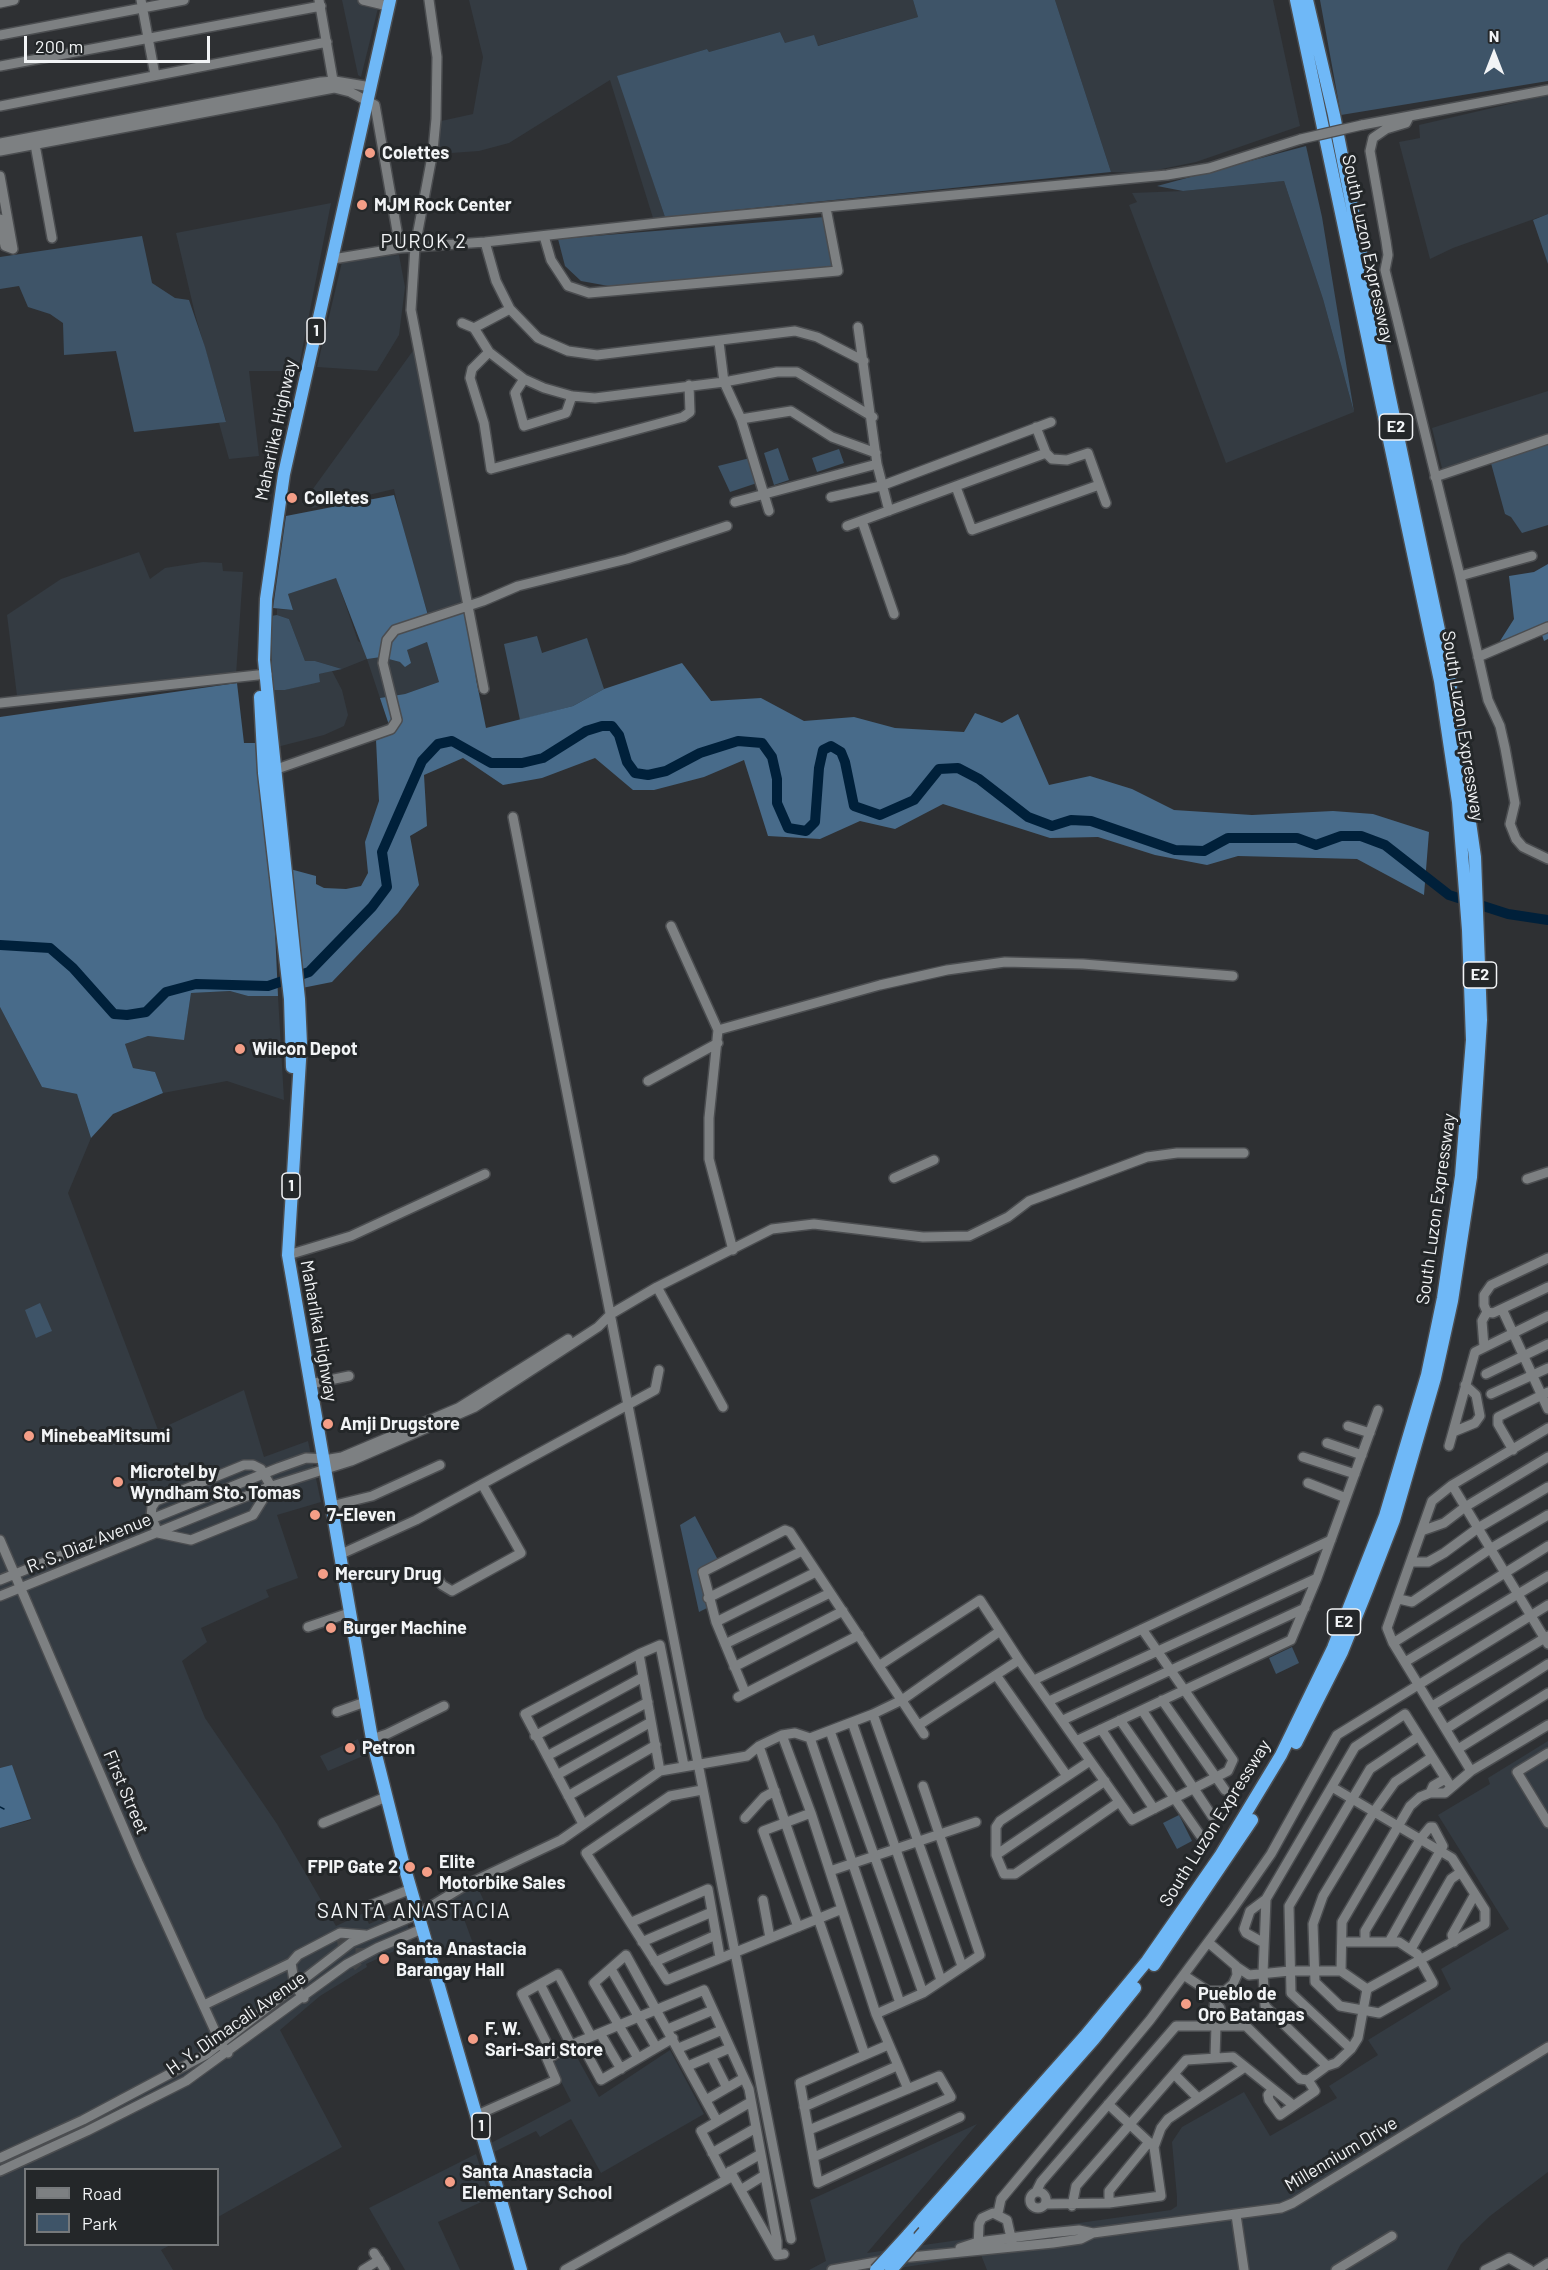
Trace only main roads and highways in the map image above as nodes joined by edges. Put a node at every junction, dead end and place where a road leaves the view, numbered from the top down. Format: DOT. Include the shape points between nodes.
graph roads {
  1 [pos="1296,0"];
  2 [pos="1307,0"];
  3 [pos="389,3"];
  4 [pos="263,674"];
  5 [pos="1469,856"];
  6 [pos="1474,930"];
  7 [pos="289,949"];
  8 [pos="521,2270"];
  9 [pos="876,2270"];
  10 [pos="891,2270"];
  1 -- 5 [label="highway, South Luzon Expressway / E2" via="1440,681"];
  2 -- 5 [label="highway, South Luzon Expressway / E2" via="1448,670 1462,750"];
  3 -- 4 [label="highway, Maharlika Highway / 1" via="284,474 266,599"];
  4 -- 7 [label="highway, Maharlika Highway / 1"];
  4 -- 7 [label="highway, Maharlika Highway / 1" via="264,773"];
  5 -- 6 [label="highway, South Luzon Expressway / E2"];
  6 -- 9 [label="highway, South Luzon Expressway / E2, bridge" via="1469,1093 1443,1298 1407,1446 1385,1516 1341,1628 1276,1765 1215,1864 1153,1952 1085,2036"];
  6 -- 10 [label="highway, South Luzon Expressway / E2, bridge" via="1480,1051 1475,1135 1452,1301 1416,1450 1356,1618 1290,1755 1199,1903 1094,2039"];
  7 -- 8 [label="highway, Maharlika Highway / 1" via="302,1044 288,1255 349,1613 386,1797"];
}
